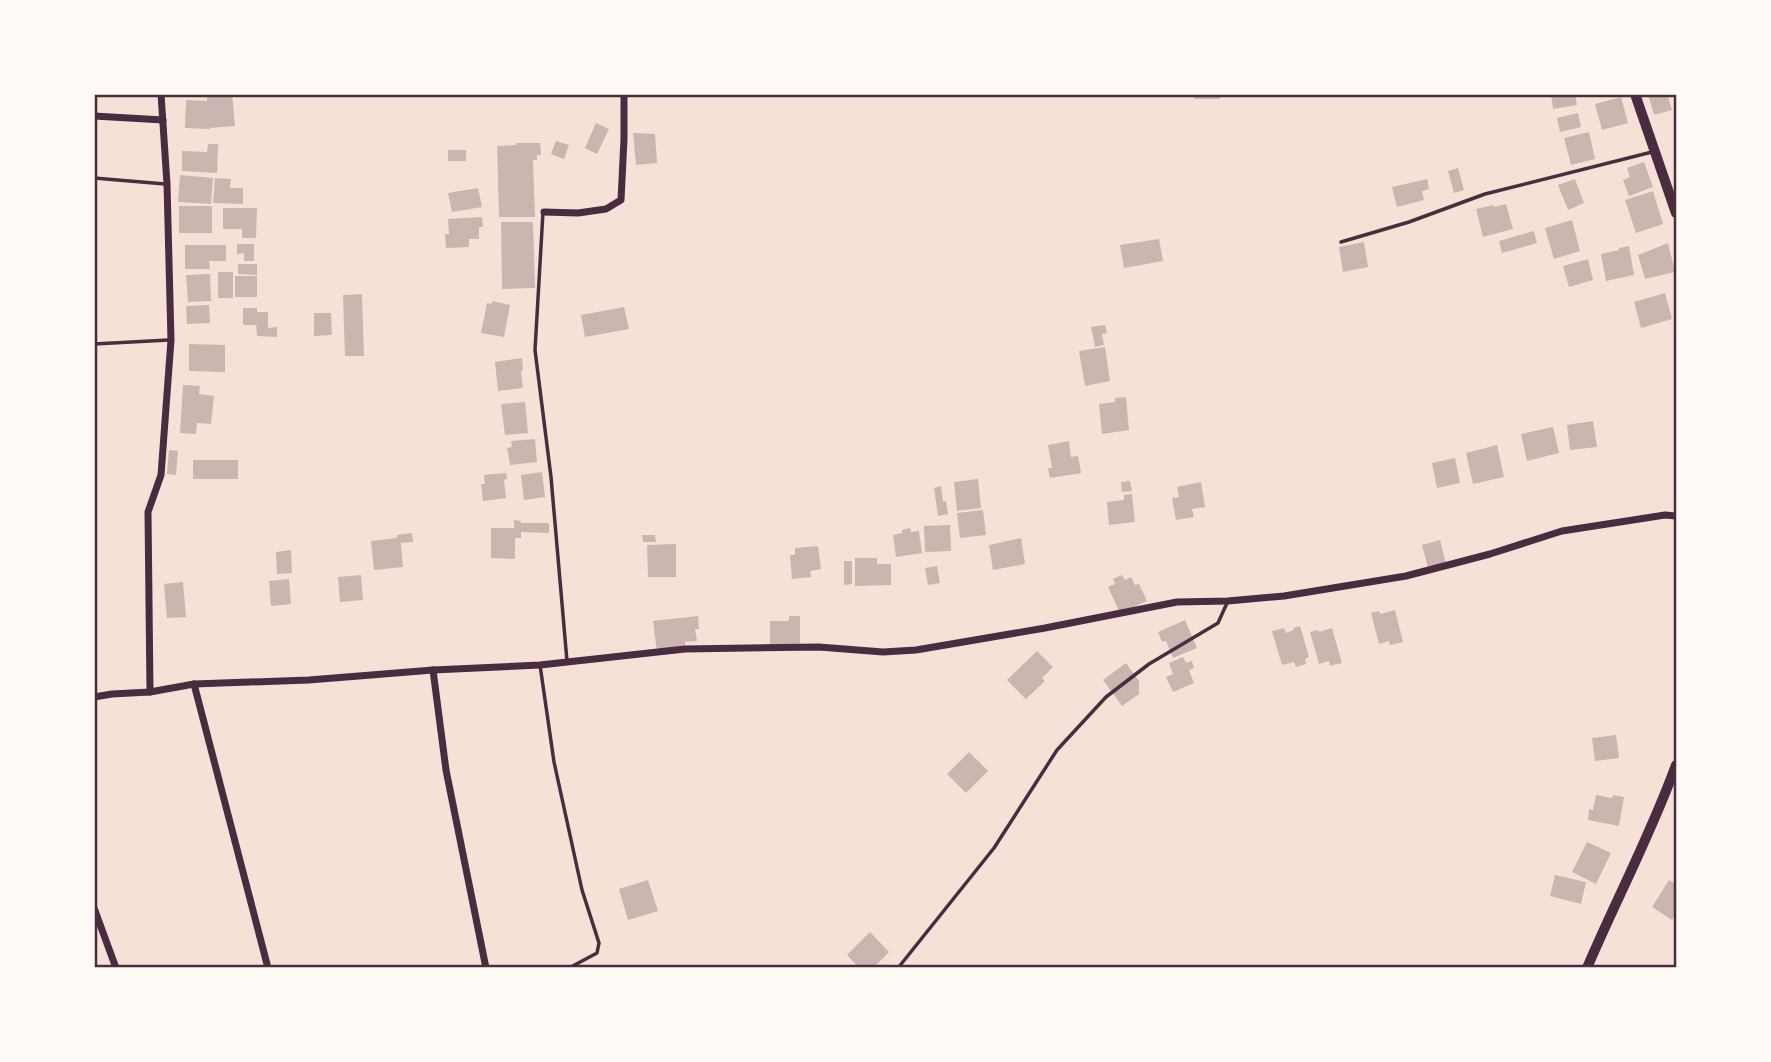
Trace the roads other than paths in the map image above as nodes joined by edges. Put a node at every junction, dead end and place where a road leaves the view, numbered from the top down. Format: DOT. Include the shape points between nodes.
graph roads {
  1 [pos="161,94"];
  2 [pos="624,94"];
  3 [pos="1635,94"];
  4 [pos="94,116"];
  5 [pos="163,120"];
  6 [pos="1655,151"];
  7 [pos="94,178"];
  8 [pos="167,184"];
  9 [pos="544,212"];
  10 [pos="1676,213"];
  11 [pos="1341,242"];
  12 [pos="171,340"];
  13 [pos="94,344"];
  14 [pos="1676,516"];
  15 [pos="1228,601"];
  16 [pos="568,663"];
  17 [pos="540,665"];
  18 [pos="433,670"];
  19 [pos="194,684"];
  20 [pos="150,692"];
  21 [pos="94,697"];
  22 [pos="1676,765"];
  23 [pos="94,908"];
  24 [pos="116,968"];
  25 [pos="268,968"];
  26 [pos="486,968"];
  27 [pos="569,968"];
  28 [pos="898,968"];
  29 [pos="1587,968"];
  1 -- 5 [label="street"];
  2 -- 9 [label="street" via="621,200 606,209"];
  3 -- 6 [label="street"];
  4 -- 5 [label="street"];
  5 -- 8 [label="street"];
  6 -- 10 [label="street"];
  6 -- 11 [label="lane" via="1485,194"];
  7 -- 8 [label="lane"];
  8 -- 12 [label="street"];
  9 -- 16 [label="lane" via="535,350"];
  12 -- 13 [label="lane"];
  12 -- 20 [label="street" via="161,475 148,512"];
  14 -- 15 [label="street" via="1562,531 1406,576"];
  15 -- 16 [label="street" via="1177,602 916,650 685,649"];
  15 -- 28 [label="lane" via="1218,624 1149,664 1106,696 1073,732 994,848"];
  16 -- 17 [label="street"];
  17 -- 18 [label="street"];
  17 -- 27 [label="lane" via="554,762 582,890 599,943 597,953"];
  18 -- 19 [label="street"];
  18 -- 26 [label="street" via="446,771"];
  19 -- 20 [label="street"];
  19 -- 25 [label="street"];
  20 -- 21 [label="street"];
  22 -- 29 [label="street" via="1661,808"];
  23 -- 24 [label="street"];
}
